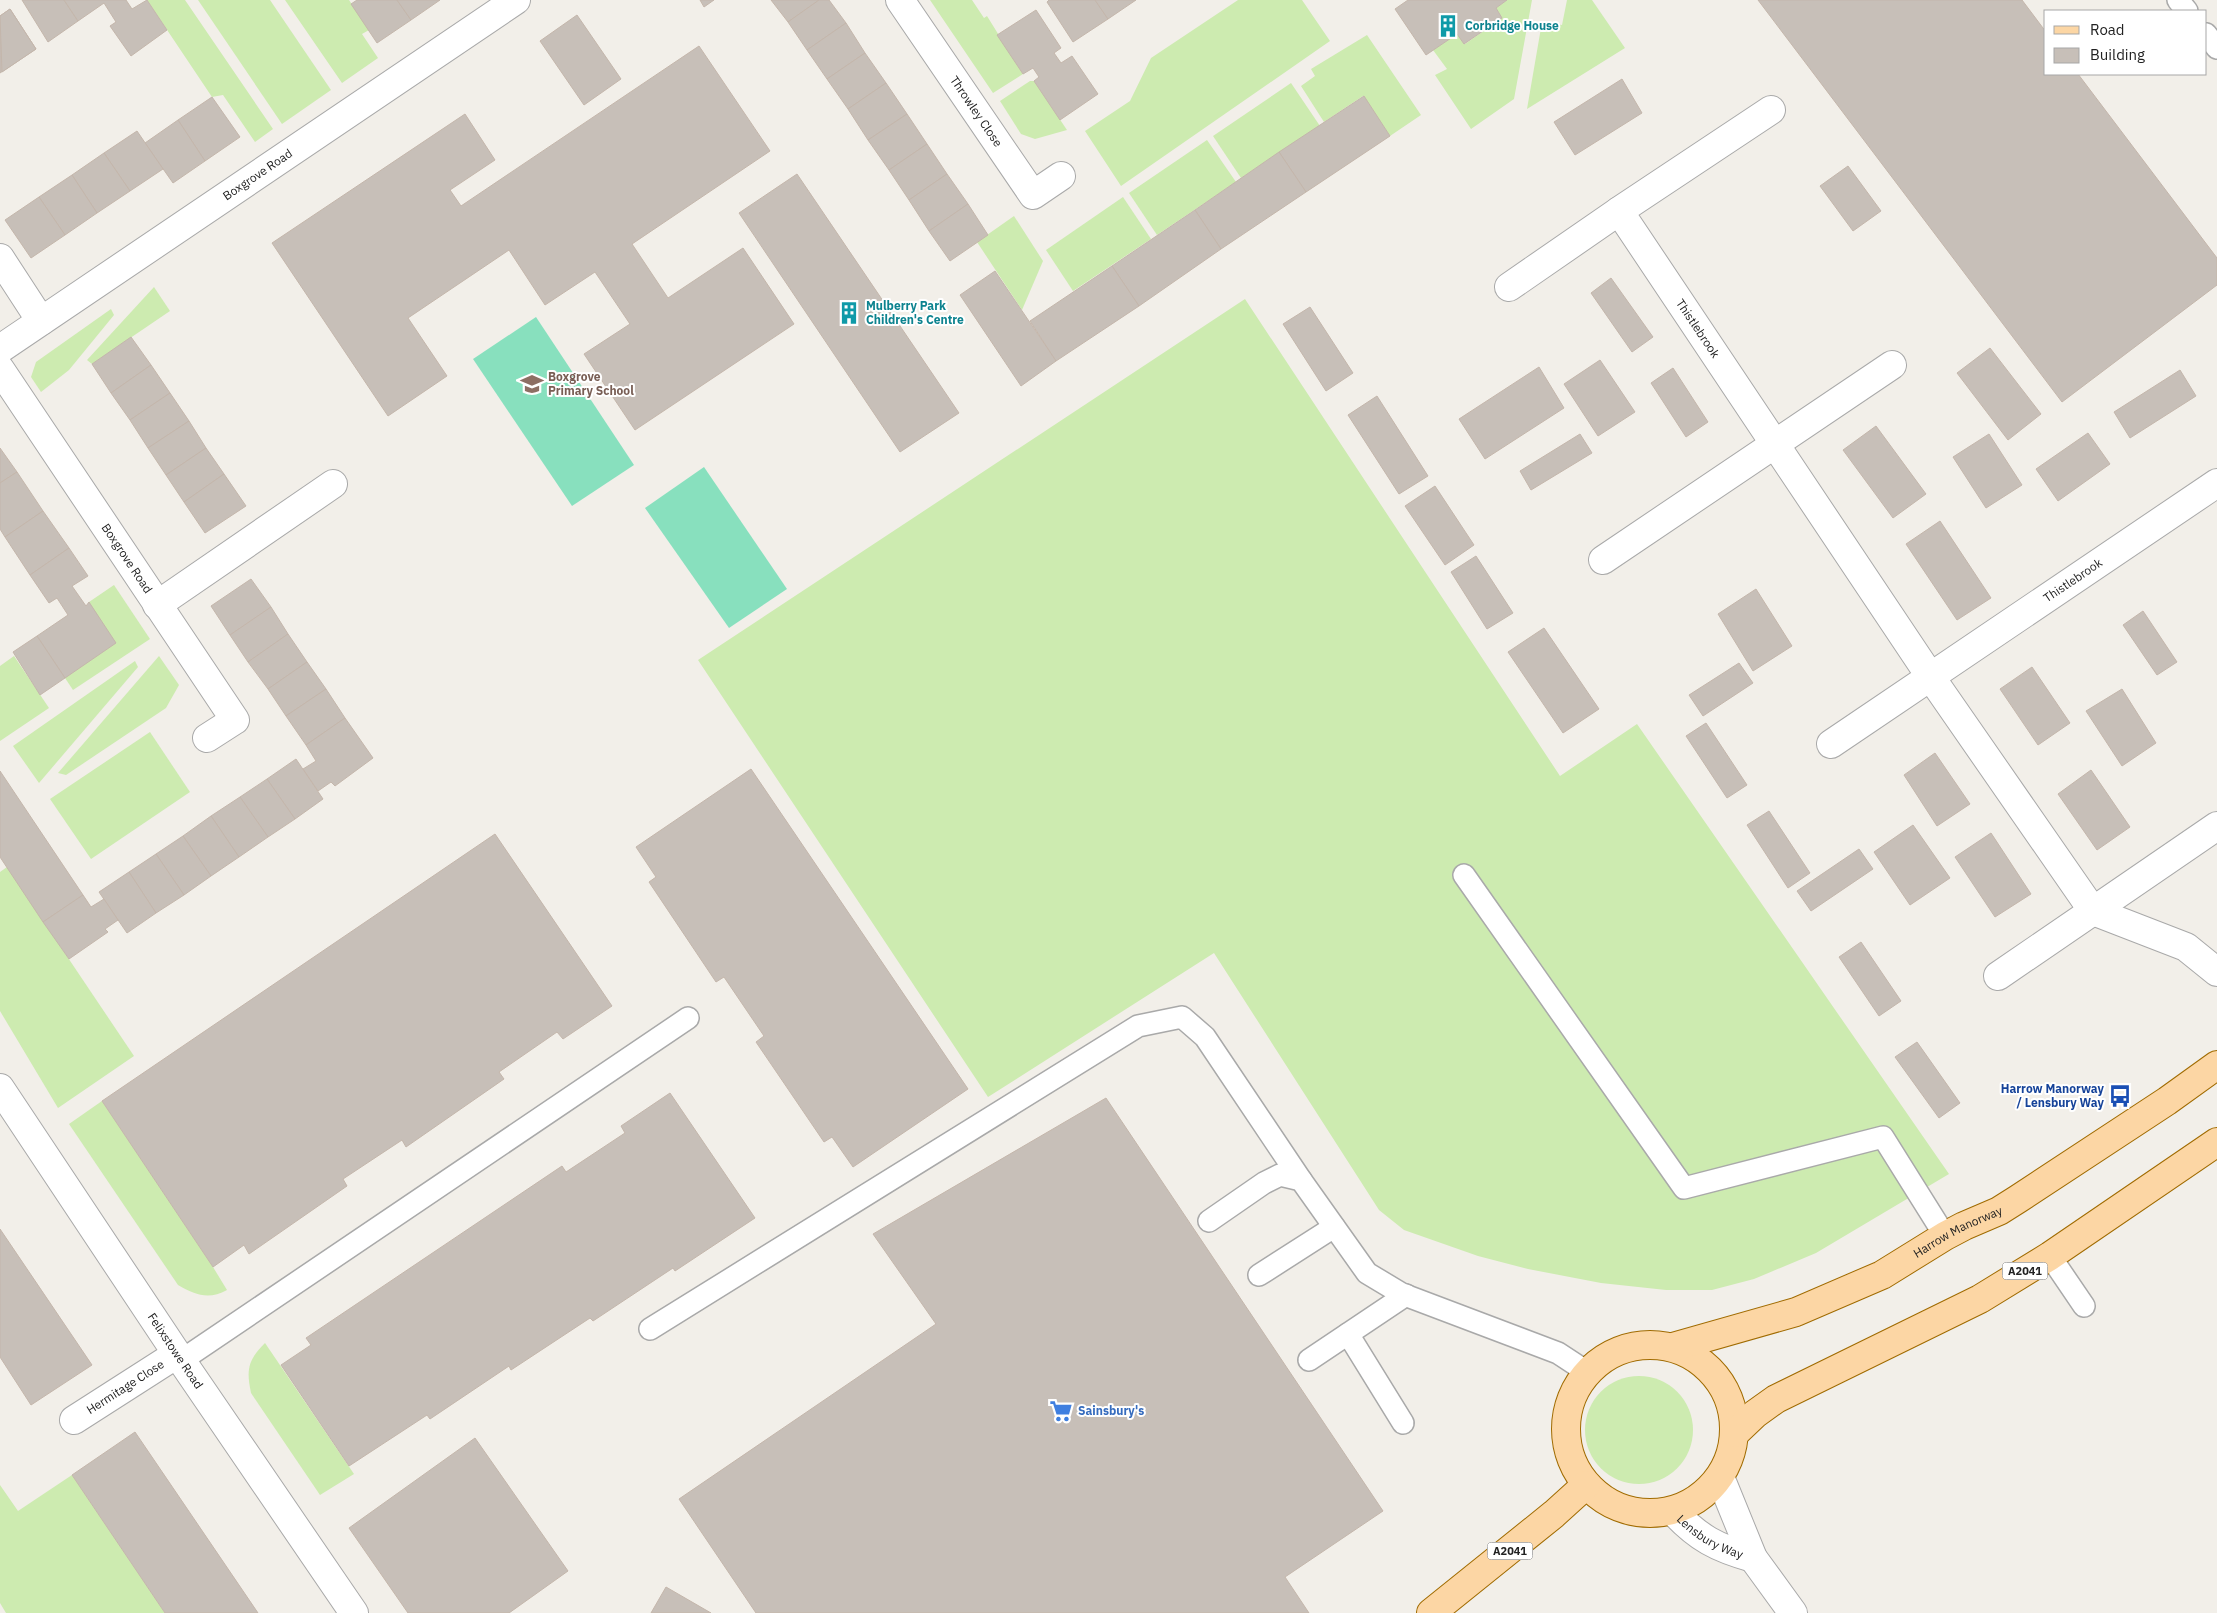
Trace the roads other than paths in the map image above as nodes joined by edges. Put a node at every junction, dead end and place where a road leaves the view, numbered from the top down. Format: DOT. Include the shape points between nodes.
graph roads {
  1 [pos="516,0"];
  2 [pos="900,0"];
  3 [pos="2178,0"];
  4 [pos="2186,10"];
  5 [pos="2207,35"];
  6 [pos="2217,48"];
  7 [pos="1771,110"];
  8 [pos="1061,176"];
  9 [pos="1619,211"];
  10 [pos="0,258"];
  11 [pos="1509,287"];
  12 [pos="41,321"];
  13 [pos="0,349"];
  14 [pos="1892,366"];
  15 [pos="0,369"];
  16 [pos="1776,445"];
  17 [pos="2217,483"];
  18 [pos="333,484"];
  19 [pos="1603,560"];
  20 [pos="157,605"];
  21 [pos="1930,676"];
  22 [pos="208,738"];
  23 [pos="1831,744"];
  24 [pos="2217,826"];
  25 [pos="1464,875"];
  26 [pos="2093,911"];
  27 [pos="2217,972"];
  28 [pos="1998,976"];
  29 [pos="688,1018"];
  30 [pos="2217,1065"];
  31 [pos="0,1088"];
  32 [pos="2217,1142"];
  33 [pos="1301,1180"];
  34 [pos="1209,1221"];
  35 [pos="1334,1228"];
  36 [pos="1945,1236"];
  37 [pos="2050,1256"];
  38 [pos="1259,1274"];
  39 [pos="1406,1296"];
  40 [pos="2084,1306"];
  41 [pos="650,1329"];
  42 [pos="1348,1334"];
  43 [pos="1673,1347"];
  44 [pos="179,1357"];
  45 [pos="1309,1360"];
  46 [pos="1587,1372"];
  47 [pos="74,1420"];
  48 [pos="1403,1422"];
  49 [pos="1735,1433"];
  50 [pos="1720,1477"];
  51 [pos="1586,1485"];
  52 [pos="1673,1511"];
  53 [pos="1753,1558"];
  54 [pos="354,1613"];
  55 [pos="1431,1613"];
  56 [pos="1793,1613"];
  1 -- 12 [label="street, Boxgrove Road"];
  2 -- 8 [label="street, Throwley Close" via="1033,195"];
  3 -- 4 [label="lane"];
  5 -- 6 [label="lane"];
  7 -- 9 [label="street"];
  9 -- 11 [label="street"];
  9 -- 16 [label="street, Thistlebrook"];
  10 -- 12 [label="street"];
  12 -- 13 [label="street, Boxgrove Road"];
  14 -- 16 [label="street"];
  15 -- 20 [label="street, Boxgrove Road"];
  16 -- 19 [label="street"];
  16 -- 21 [label="street, Thistlebrook"];
  17 -- 21 [label="street, Thistlebrook"];
  18 -- 20 [label="street"];
  20 -- 22 [label="street, Boxgrove Road" via="235,720"];
  21 -- 23 [label="street, Thistlebrook"];
  21 -- 26 [label="street, Thistlebrook"];
  24 -- 26 [label="street"];
  25 -- 36 [label="lane" via="1684,1188 1883,1137"];
  26 -- 27 [label="street" via="2186,947"];
  26 -- 28 [label="street"];
  29 -- 44 [label="lane"];
  30 -- 36 [label="main road, Harrow Manorway" via="2012,1203"];
  31 -- 44 [label="street, Felixstowe Road"];
  32 -- 37 [label="main road, A2041"];
  33 -- 34 [label="lane" via="1280,1176 1264,1183"];
  33 -- 35 [label="lane"];
  33 -- 41 [label="lane" via="1205,1037 1182,1017 1138,1026"];
  35 -- 38 [label="lane"];
  35 -- 39 [label="lane" via="1367,1273"];
  36 -- 43 [label="main road, Harrow Manorway" via="1882,1275 1796,1312"];
  37 -- 40 [label="lane"];
  37 -- 49 [label="main road, A2041" via="1980,1299 1776,1399"];
  39 -- 42 [label="lane"];
  39 -- 46 [label="lane" via="1558,1353"];
  42 -- 45 [label="lane"];
  42 -- 48 [label="lane"];
  43 -- 46 [label="main road" via="1643,1344 1623,1348"];
  43 -- 49 [label="main road" via="1713,1373 1729,1399"];
  44 -- 47 [label="street, Hermitage Close"];
  44 -- 54 [label="street, Felixstowe Road"];
  46 -- 51 [label="main road" via="1569,1402 1566,1416 1566,1440 1573,1464"];
  49 -- 50 [label="main road"];
  50 -- 52 [label="main road" via="1698,1499"];
  50 -- 53 [label="street, Lensbury Way"];
  51 -- 52 [label="main road" via="1603,1500 1625,1510 1653,1515"];
  51 -- 55 [label="main road, A2041"];
  52 -- 53 [label="street, Lensbury Way" via="1690,1529 1709,1542"];
  53 -- 56 [label="street, Lensbury Way"];
}
